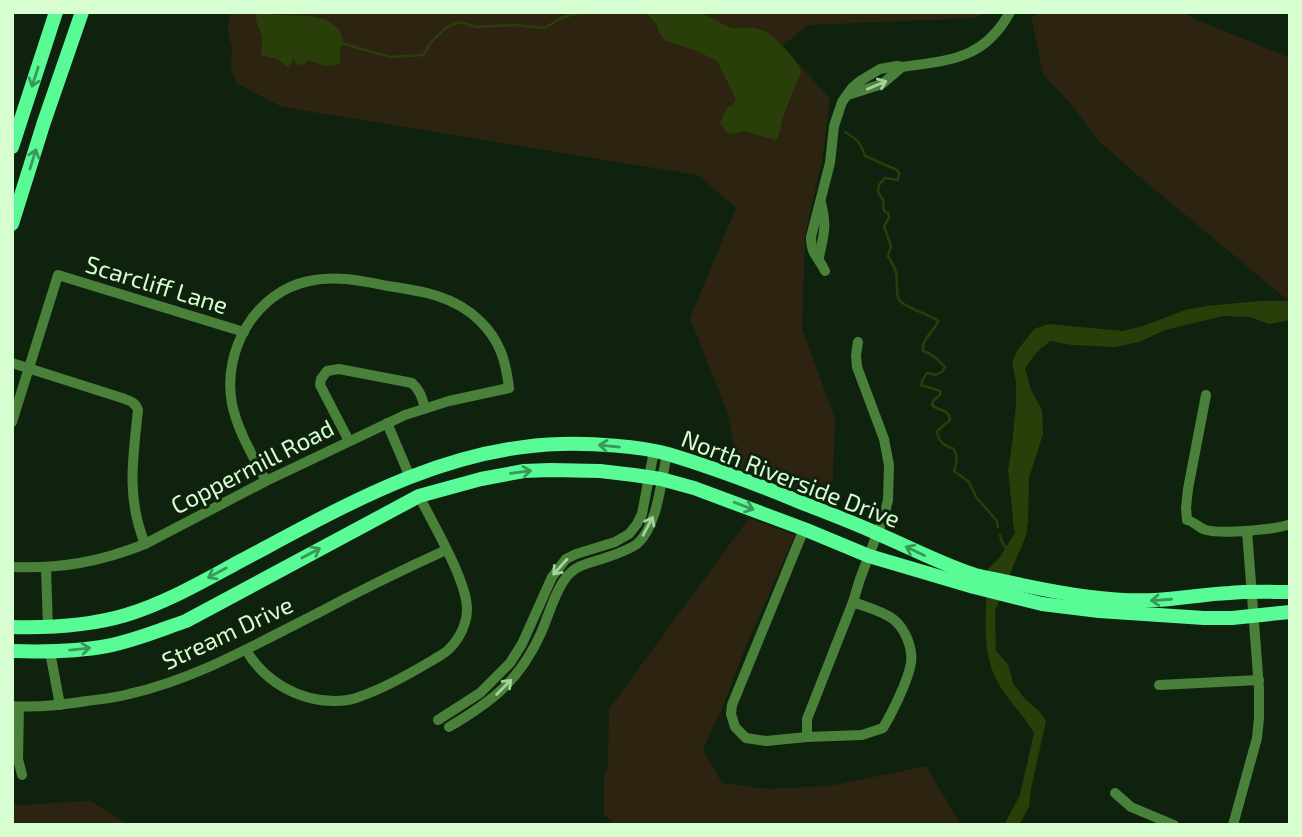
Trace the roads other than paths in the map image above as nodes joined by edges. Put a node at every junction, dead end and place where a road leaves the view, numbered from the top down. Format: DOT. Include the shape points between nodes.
graph roads {
  1 [pos="56,12"];
  2 [pos="82,12"];
  3 [pos="1010,12"];
  4 [pos="23,114"];
  5 [pos="44,122"];
  6 [pos="12,147"];
  7 [pos="12,224"];
  8 [pos="825,271"];
  9 [pos="244,332"];
  10 [pos="858,342"];
  11 [pos="12,363"];
  12 [pos="29,368"];
  13 [pos="1206,395"];
  14 [pos="425,408"];
  15 [pos="12,422"];
  16 [pos="387,423"];
  17 [pos="349,441"];
  18 [pos="661,452"];
  19 [pos="410,477"];
  20 [pos="655,478"];
  21 [pos="266,481"];
  22 [pos="419,496"];
  23 [pos="1289,526"];
  24 [pos="804,529"];
  25 [pos="1247,531"];
  26 [pos="878,533"];
  27 [pos="145,544"];
  28 [pos="446,550"];
  29 [pos="259,551"];
  30 [pos="869,556"];
  31 [pos="12,567"];
  32 [pos="46,568"];
  33 [pos="270,575"];
  34 [pos="976,581"];
  35 [pos="1024,592"];
  36 [pos="1251,592"];
  37 [pos="1290,592"];
  38 [pos="853,602"];
  39 [pos="1290,612"];
  40 [pos="1254,615"];
  41 [pos="12,627"];
  42 [pos="48,628"];
  43 [pos="246,650"];
  44 [pos="12,651"];
  45 [pos="50,652"];
  46 [pos="1259,680"];
  47 [pos="1159,685"];
  48 [pos="60,705"];
  49 [pos="15,706"];
  50 [pos="438,720"];
  51 [pos="449,727"];
  52 [pos="807,737"];
  53 [pos="22,775"];
  54 [pos="1115,793"];
  55 [pos="1174,825"];
  56 [pos="1233,825"];
  1 -- 4 [label="main road, one-way"];
  2 -- 5 [label="main road"];
  3 -- 8 [label="street" via="994,35 971,52 948,61 902,67 882,84 848,94 842,102 821,203 826,222 820,257"];
  4 -- 5 [label="main road"];
  4 -- 6 [label="main road"];
  7 -- 5 [label="main road, one-way"];
  9 -- 12 [label="street, Scarcliff Lane" via="58,275"];
  9 -- 14 [label="street, Coppermill Road" via="270,300 306,281 338,278 445,298 464,307 486,328 504,359 509,388"];
  9 -- 21 [label="street" via="233,361 232,403"];
  10 -- 26 [label="street" via="857,367 889,465 888,500"];
  11 -- 12 [label="street"];
  12 -- 15 [label="street"];
  12 -- 27 [label="street" via="136,405 131,472"];
  13 -- 25 [label="street" via="1187,520 1205,530"];
  14 -- 16 [label="street, Coppermill Road"];
  14 -- 17 [label="street" via="412,383 339,369 327,371 320,385"];
  16 -- 17 [label="street, Coppermill Road"];
  16 -- 19 [label="street"];
  17 -- 21 [label="street, Coppermill Road"];
  18 -- 19 [label="main road, North Riverside Drive, one-way" via="605,445 540,445 466,458"];
  18 -- 20 [label="street"];
  18 -- 26 [label="main road, North Riverside Drive" via="742,478"];
  19 -- 22 [label="main road"];
  19 -- 29 [label="main road, North Riverside Drive"];
  22 -- 20 [label="main road, North Riverside Drive, one-way" via="524,471 600,471"];
  20 -- 24 [label="main road, North Riverside Drive, one-way"];
  20 -- 50 [label="street, one-way" via="629,534 566,559 552,577 510,663 480,693"];
  51 -- 20 [label="street, one-way" via="488,703 520,670 574,569 620,553 648,530 654,517"];
  21 -- 27 [label="street, Coppermill Road"];
  22 -- 28 [label="street"];
  33 -- 22 [label="main road, North Riverside Drive, one-way"];
  23 -- 25 [label="street"];
  24 -- 30 [label="main road, North Riverside Drive"];
  24 -- 52 [label="street" via="731,714 746,738"];
  25 -- 36 [label="street"];
  26 -- 30 [label="street"];
  34 -- 26 [label="main road, North Riverside Drive, one-way"];
  27 -- 32 [label="street, Coppermill Road" via="94,561"];
  28 -- 43 [label="street, Stream Drive"];
  28 -- 43 [label="street" via="464,587 467,610 461,634 448,650 408,675 354,698 314,699 288,691 252,662"];
  29 -- 33 [label="main road"];
  29 -- 42 [label="main road, North Riverside Drive, one-way" via="165,601 124,616"];
  30 -- 34 [label="main road, North Riverside Drive"];
  30 -- 38 [label="street"];
  31 -- 32 [label="street, Coppermill Road"];
  32 -- 42 [label="street"];
  45 -- 33 [label="main road, North Riverside Drive, one-way" via="108,646 145,636 186,621"];
  34 -- 35 [label="main road, North Riverside Drive"];
  36 -- 35 [label="main road, North Riverside Drive, one-way" via="1155,600"];
  35 -- 40 [label="main road, North Riverside Drive" via="1042,604 1099,611 1213,618"];
  36 -- 37 [label="main road, North Riverside Drive"];
  36 -- 40 [label="street"];
  38 -- 52 [label="street" via="807,719"];
  38 -- 52 [label="street" via="901,627 911,665 883,728 862,735"];
  39 -- 40 [label="main road, North Riverside Drive"];
  40 -- 46 [label="street"];
  41 -- 42 [label="main road, North Riverside Drive"];
  42 -- 45 [label="main road"];
  43 -- 48 [label="street, Stream Drive" via="159,686"];
  44 -- 45 [label="main road, North Riverside Drive"];
  45 -- 48 [label="street"];
  46 -- 47 [label="street"];
  46 -- 56 [label="street" via="1257,738"];
  48 -- 49 [label="street, Stream Drive"];
  49 -- 53 [label="street"];
  54 -- 55 [label="street" via="1131,807"];
}
